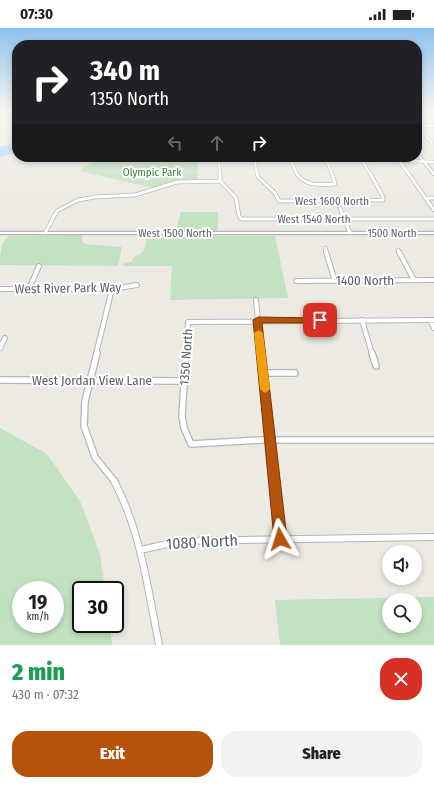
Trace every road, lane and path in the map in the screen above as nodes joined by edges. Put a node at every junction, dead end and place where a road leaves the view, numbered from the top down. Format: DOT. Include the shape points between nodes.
graph roads {
  1 [pos="430,141"];
  2 [pos="432,143"];
  3 [pos="422,159"];
  4 [pos="220,162"];
  5 [pos="255,162"];
  6 [pos="291,162"];
  7 [pos="327,162"];
  8 [pos="363,162"];
  9 [pos="400,162"];
  10 [pos="422,162"];
  11 [pos="425,162"];
  12 [pos="434,162"];
  13 [pos="434,174"];
  14 [pos="220,181"];
  15 [pos="425,198"];
  16 [pos="434,198"];
  17 [pos="337,201"];
  18 [pos="434,210"];
  19 [pos="344,219"];
  20 [pos="434,219"];
  21 [pos="0,233"];
  22 [pos="45,233"];
  23 [pos="350,233"];
  24 [pos="434,233"];
  25 [pos="325,248"];
  26 [pos="398,250"];
  27 [pos="39,266"];
  28 [pos="335,280"];
  29 [pos="414,280"];
  30 [pos="434,280"];
  31 [pos="296,281"];
  32 [pos="137,285"];
  33 [pos="0,289"];
  34 [pos="29,289"];
  35 [pos="112,289"];
  36 [pos="256,300"];
  37 [pos="258,320"];
  38 [pos="362,320"];
  39 [pos="432,320"];
  40 [pos="434,328"];
  41 [pos="5,338"];
  42 [pos="0,348"];
  43 [pos="376,366"];
  44 [pos="263,373"];
  45 [pos="295,373"];
  46 [pos="0,380"];
  47 [pos="90,381"];
  48 [pos="183,381"];
  49 [pos="270,440"];
  50 [pos="434,440"];
  51 [pos="433,537"];
  52 [pos="280,539"];
  53 [pos="140,550"];
  54 [pos="159,645"];
  1 -- 2 [label="street"];
  3 -- 11 [label="main road"];
  4 -- 14 [label="street"];
  5 -- 17 [label="street, West 1600 North" via="258,177 275,193 278,200"];
  6 -- 7 [label="street" via="296,175 307,184 334,184"];
  8 -- 17 [label="street, West 1600 North" via="383,200"];
  9 -- 15 [label="street"];
  10 -- 11 [label="street"];
  11 -- 12 [label="street"];
  11 -- 13 [label="main road"];
  14 -- 19 [label="street, West 1540 North" via="236,198 241,219"];
  14 -- 22 [label="street" via="178,182 135,195 78,200 57,211"];
  15 -- 16 [label="street"];
  15 -- 18 [label="street"];
  17 -- 19 [label="street"];
  19 -- 20 [label="street, West 1540 North"];
  19 -- 23 [label="street"];
  21 -- 22 [label="street, West 1500 North"];
  22 -- 23 [label="street, West 1500 North"];
  23 -- 24 [label="street, 1500 North"];
  25 -- 28 [label="street"];
  26 -- 29 [label="street"];
  27 -- 34 [label="street"];
  28 -- 29 [label="street, 1400 North"];
  28 -- 31 [label="street, 1400 North"];
  29 -- 30 [label="street, 1400 North"];
  32 -- 35 [label="street, West River Park Way"];
  33 -- 34 [label="street, West River Park Way"];
  34 -- 35 [label="street, West River Park Way"];
  35 -- 47 [label="street"];
  36 -- 37 [label="street"];
  37 -- 38 [label="street, 1350 North"];
  37 -- 44 [label="street"];
  37 -- 48 [label="street, 1350 North" via="188,322"];
  38 -- 39 [label="street, 1350 North"];
  38 -- 43 [label="street"];
  39 -- 40 [label="street"];
  41 -- 42 [label="street"];
  44 -- 45 [label="street"];
  44 -- 49 [label="street"];
  46 -- 47 [label="street, West Jordan View Lane"];
  47 -- 48 [label="street, West Jordan View Lane"];
  47 -- 53 [label="street" via="83,414 86,435 95,457 115,482"];
  48 -- 49 [label="street, 1350 North" via="182,416 191,444"];
  49 -- 50 [label="street"];
  49 -- 52 [label="street"];
  51 -- 52 [label="street, 1080 North"];
  52 -- 53 [label="street, 1080 North" via="181,541"];
  53 -- 54 [label="street"];
}
